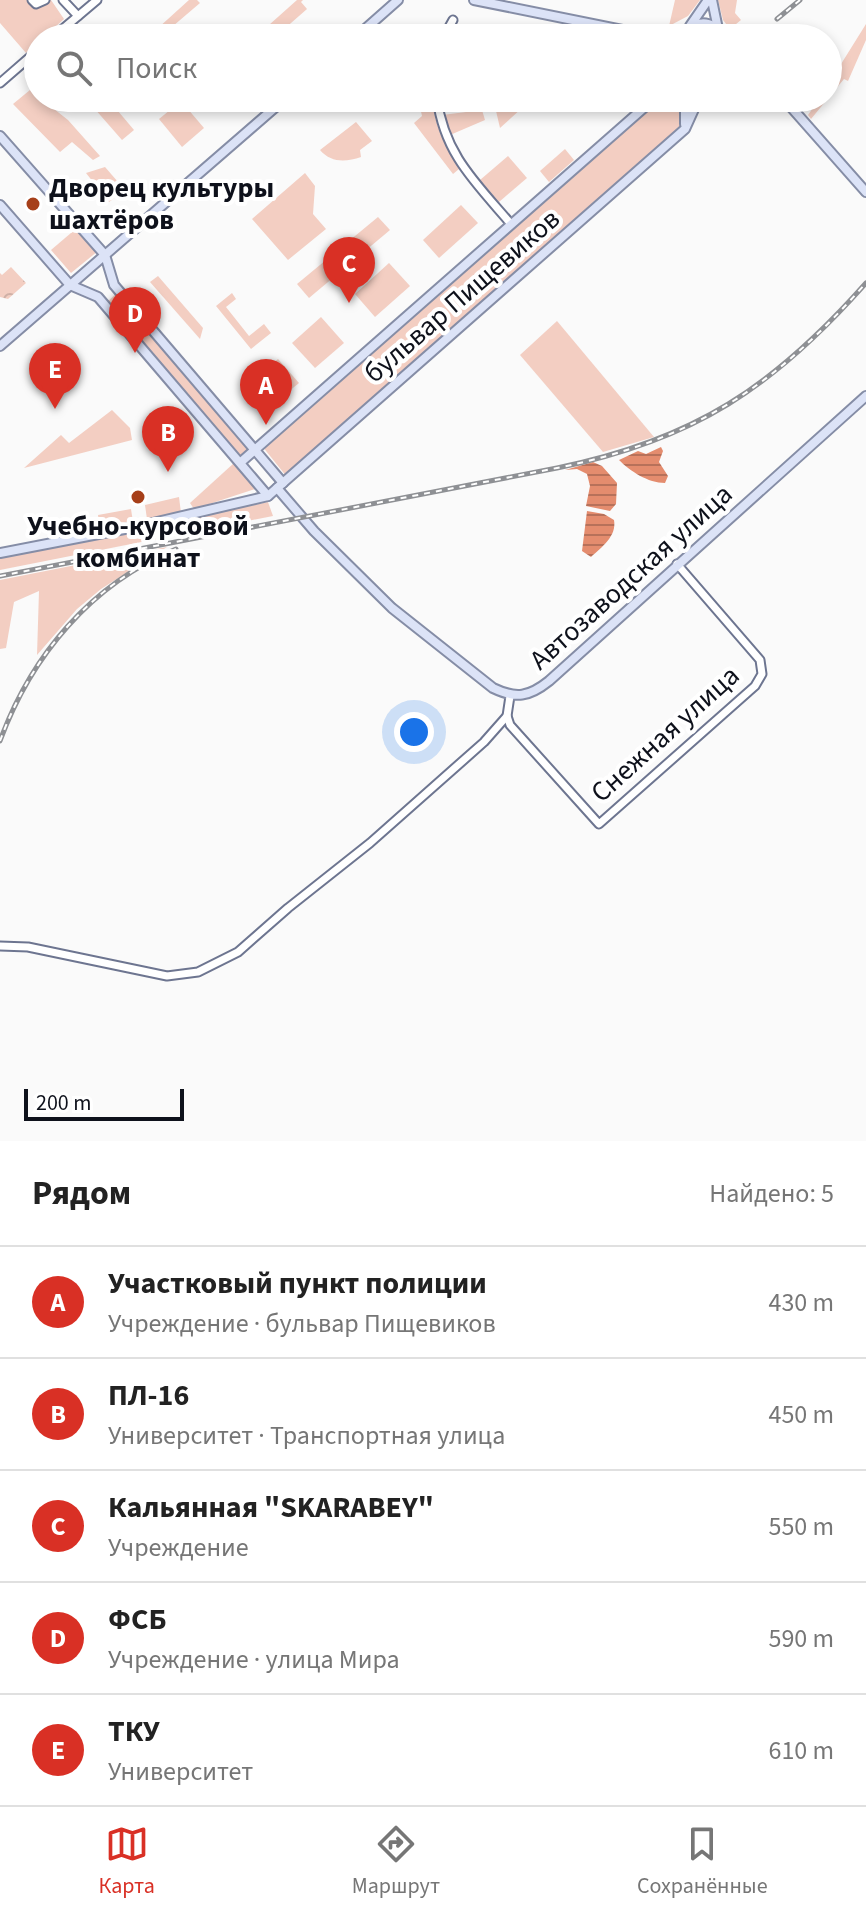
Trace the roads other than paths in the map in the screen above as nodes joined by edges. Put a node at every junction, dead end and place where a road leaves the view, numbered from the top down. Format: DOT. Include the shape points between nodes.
graph roads {
  1 [pos="32,0"];
  2 [pos="45,0"];
  3 [pos="63,0"];
  4 [pos="97,0"];
  5 [pos="398,0"];
  6 [pos="474,0"];
  7 [pos="710,0"];
  8 [pos="78,16"];
  9 [pos="453,20"];
  10 [pos="69,24"];
  11 [pos="371,24"];
  12 [pos="451,24"];
  13 [pos="594,24"];
  14 [pos="691,24"];
  15 [pos="718,24"];
  16 [pos="24,62"];
  17 [pos="0,83"];
  18 [pos="270,112"];
  19 [pos="439,112"];
  20 [pos="639,112"];
  21 [pos="686,112"];
  22 [pos="693,112"];
  23 [pos="795,112"];
  24 [pos="685,129"];
  25 [pos="0,136"];
  26 [pos="866,176"];
  27 [pos="858,183"];
  28 [pos="866,192"];
  29 [pos="0,205"];
  30 [pos="511,224"];
  31 [pos="105,255"];
  32 [pos="70,285"];
  33 [pos="0,346"];
  34 [pos="866,396"];
  35 [pos="255,449"];
  36 [pos="241,462"];
  37 [pos="280,486"];
  38 [pos="268,496"];
  39 [pos="0,553"];
  40 [pos="677,564"];
  41 [pos="510,696"];
  42 [pos="507,716"];
  43 [pos="0,946"];
  1 -- 2 [label="street"];
  3 -- 8 [label="street"];
  4 -- 8 [label="street"];
  5 -- 11 [label="main road"];
  6 -- 13 [label="main road"];
  7 -- 14 [label="main road"];
  7 -- 15 [label="main road"];
  8 -- 10 [label="street"];
  9 -- 12 [label="street"];
  16 -- 17 [label="street"];
  18 -- 31 [label="main road"];
  19 -- 30 [label="street" via="452,152"];
  20 -- 30 [label="main road, бульвар Пищевиков"];
  21 -- 24 [label="main road"];
  22 -- 24 [label="main road, бульвар Пищевиков"];
  23 -- 27 [label="main road"];
  24 -- 37 [label="main road, бульвар Пищевиков"];
  25 -- 31 [label="main road, Автозаводская улица"];
  26 -- 27 [label="street"];
  27 -- 28 [label="main road"];
  29 -- 32 [label="main road"];
  30 -- 35 [label="main road, бульвар Пищевиков"];
  31 -- 32 [label="main road"];
  31 -- 35 [label="main road, Автозаводская улица" via="114,285"];
  32 -- 33 [label="main road"];
  32 -- 36 [label="main road" via="98,297"];
  34 -- 40 [label="main road, Автозаводская улица"];
  35 -- 36 [label="main road, бульвар Пищевиков"];
  35 -- 37 [label="main road, Автозаводская улица"];
  36 -- 38 [label="main road"];
  37 -- 38 [label="main road, бульвар Пищевиков"];
  37 -- 41 [label="main road, Автозаводская улица" via="308,524 392,608"];
  38 -- 39 [label="main road"];
  40 -- 41 [label="main road, Автозаводская улица" via="537,691"];
  40 -- 42 [label="street, Снежная улица" via="760,660 762,674 755,686 599,824"];
  41 -- 42 [label="street"];
  42 -- 43 [label="street" via="370,843 219,963 189,975 167,976"];
}
